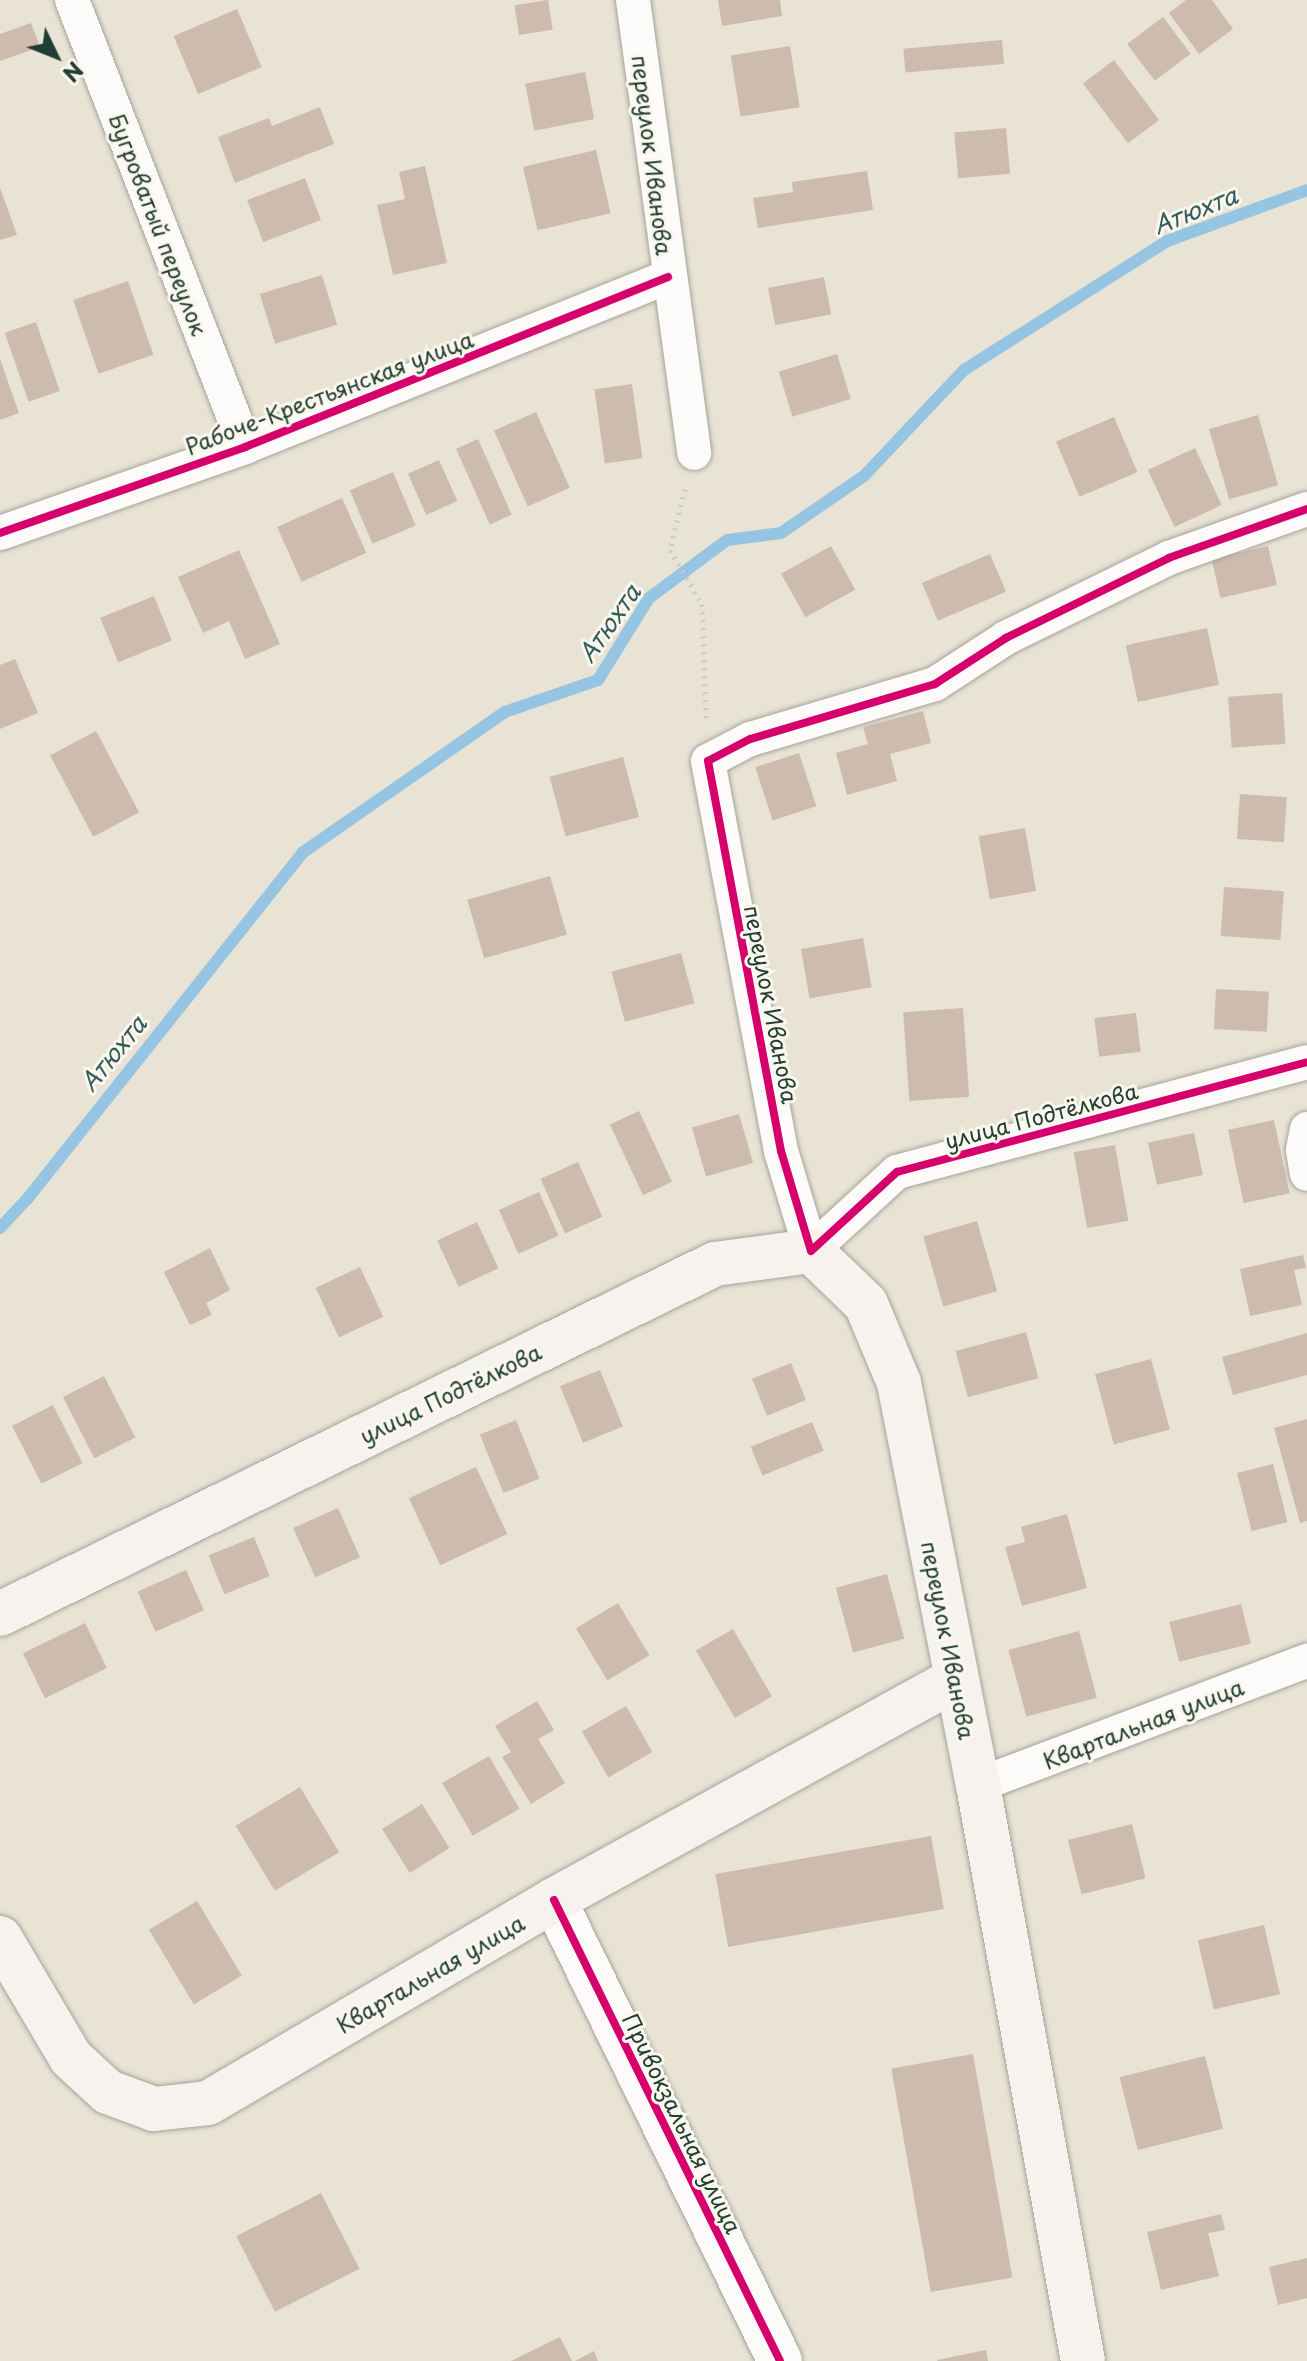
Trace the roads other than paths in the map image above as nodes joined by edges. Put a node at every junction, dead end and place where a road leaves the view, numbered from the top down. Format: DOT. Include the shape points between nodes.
graph roads {
  1 [pos="72,0"];
  2 [pos="633,0"];
  3 [pos="668,277"];
  4 [pos="245,447"];
  5 [pos="694,453"];
  6 [pos="1307,509"];
  7 [pos="0,533"];
  8 [pos="1307,1062"];
  9 [pos="1307,1129"];
  10 [pos="1307,1174"];
  11 [pos="811,1251"];
  12 [pos="0,1614"];
  13 [pos="1307,1661"];
  14 [pos="956,1679"];
  15 [pos="978,1785"];
  16 [pos="554,1900"];
  17 [pos="0,1938"];
  18 [pos="780,2361"];
  19 [pos="1083,2361"];
  1 -- 4 [label="street, Бугроватый переулок"];
  2 -- 3 [label="street, переулок Иванова"];
  3 -- 4 [label="street, Рабоче-Крестьянская улица"];
  3 -- 5 [label="street, переулок Иванова"];
  4 -- 7 [label="street, Рабоче-Крестьянская улица"];
  6 -- 11 [label="street, переулок Иванова" via="1169,558 1006,638 935,684 750,739 708,761 781,1151"];
  8 -- 11 [label="street, улица Подтёлкова" via="897,1172"];
  9 -- 10 [label="street"];
  11 -- 12 [label="main road, улица Подтёлкова" via="715,1264"];
  11 -- 14 [label="main road, переулок Иванова" via="866,1304 899,1383"];
  13 -- 15 [label="street, Квартальная улица"];
  14 -- 15 [label="main road, переулок Иванова"];
  14 -- 16 [label="main road, Квартальная улица"];
  15 -- 19 [label="main road, переулок Иванова"];
  16 -- 17 [label="main road, Квартальная улица" via="208,2103 154,2109 108,2092 71,2058"];
  16 -- 18 [label="street, Привокзальная улица"];
}
